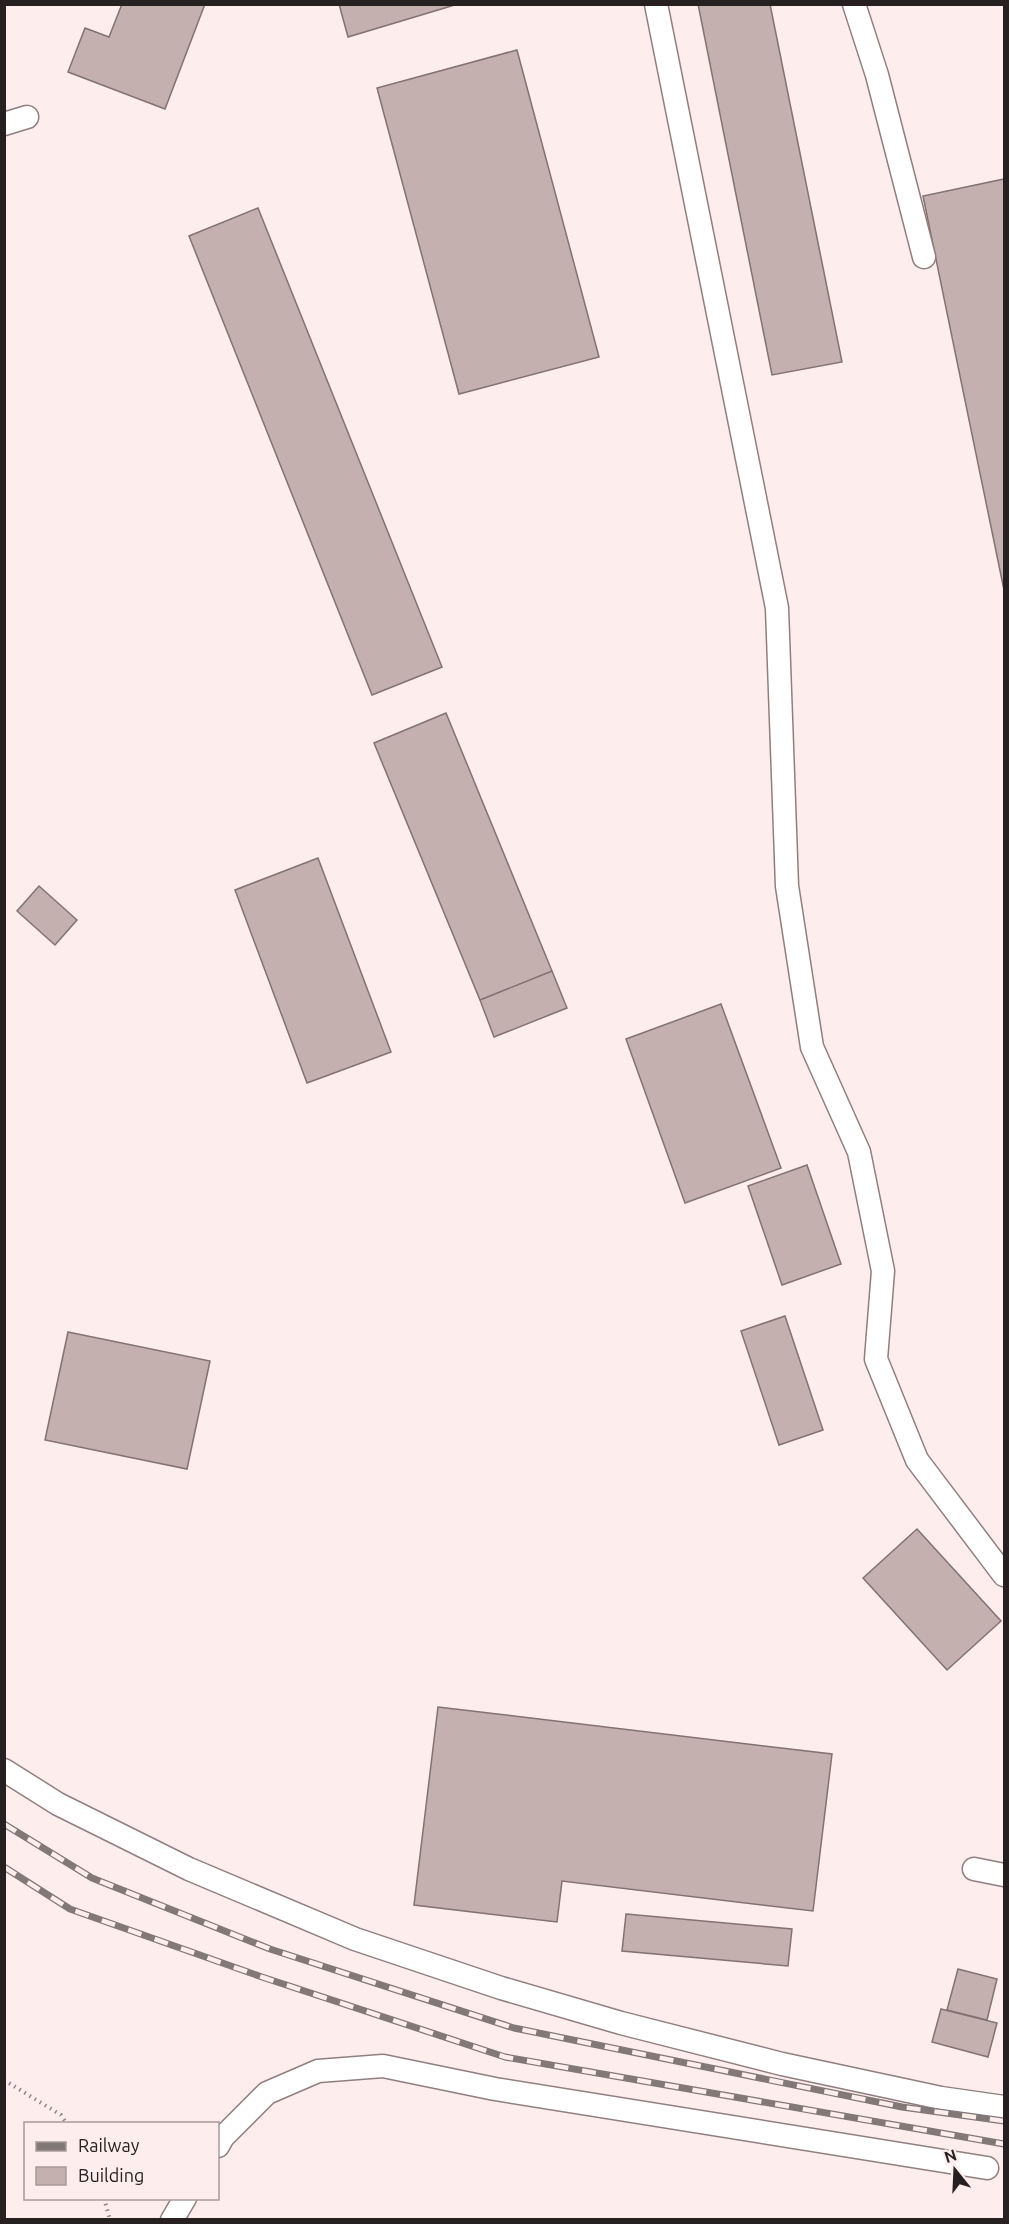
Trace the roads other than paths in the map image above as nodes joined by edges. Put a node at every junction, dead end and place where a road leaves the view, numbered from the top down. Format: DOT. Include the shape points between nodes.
graph roads {
  1 [pos="656,4"];
  2 [pos="854,4"];
  3 [pos="27,117"];
  4 [pos="4,124"];
  5 [pos="924,257"];
  6 [pos="1005,1575"];
  7 [pos="4,1770"];
  8 [pos="974,1869"];
  9 [pos="1005,1875"];
  10 [pos="1005,2108"];
  11 [pos="219,2144"];
  12 [pos="987,2168"];
  13 [pos="184,2200"];
  14 [pos="172,2220"];
  1 -- 6 [label="lane" via="777,608 787,886 812,1047 859,1152 883,1270 876,1359 917,1460"];
  2 -- 5 [label="lane" via="877,75"];
  3 -- 4 [label="lane"];
  7 -- 10 [label="lane" via="58,1804 189,1869 355,1939 478,1981 783,2064"];
  8 -- 9 [label="lane"];
  11 -- 12 [label="lane" via="267,2093 318,2071 383,2066 495,2089"];
  13 -- 14 [label="lane"];
}
